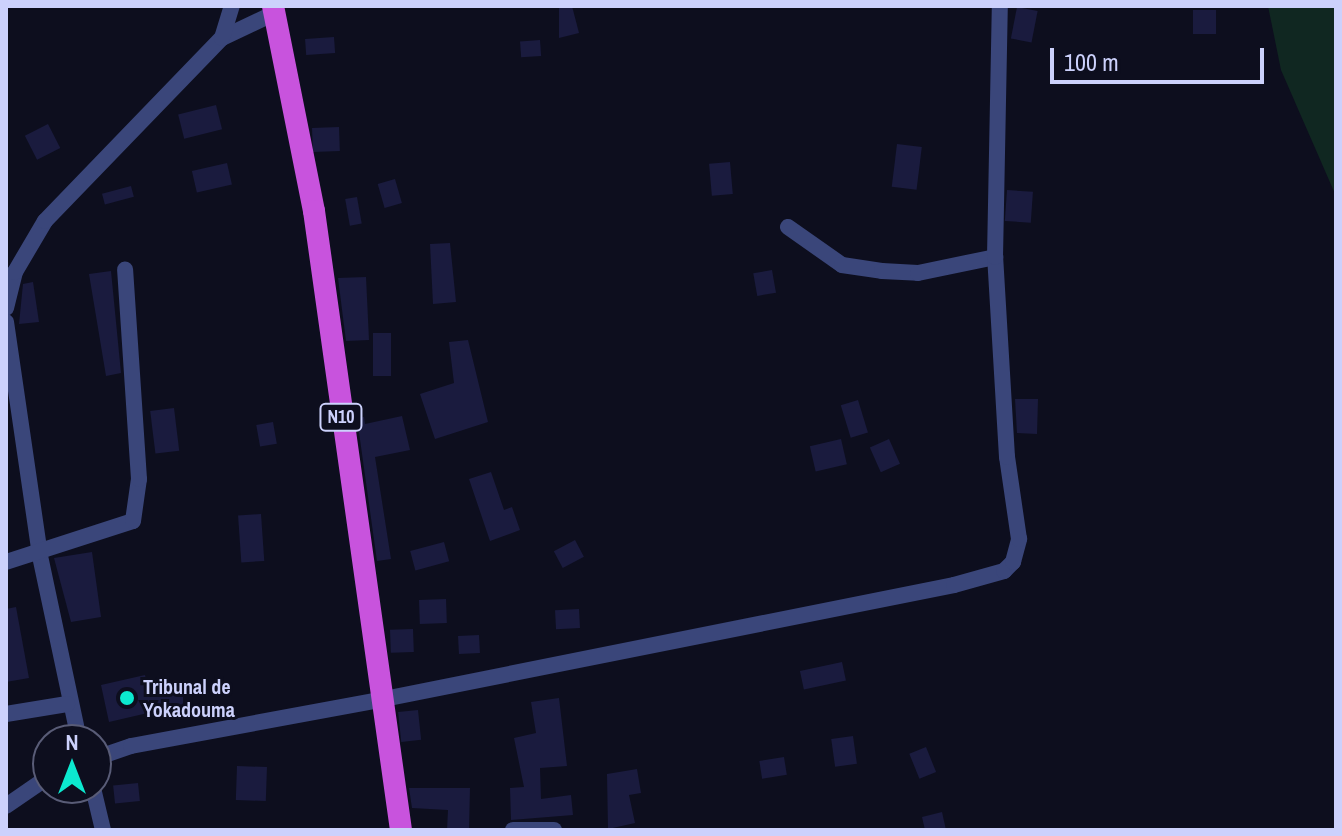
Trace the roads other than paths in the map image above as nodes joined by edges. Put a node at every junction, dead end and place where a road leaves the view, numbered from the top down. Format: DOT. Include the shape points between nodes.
graph roads {
  1 [pos="232,6"];
  2 [pos="1000,6"];
  3 [pos="274,9"];
  4 [pos="222,38"];
  5 [pos="788,227"];
  6 [pos="995,257"];
  7 [pos="125,269"];
  8 [pos="6,308"];
  9 [pos="6,322"];
  10 [pos="40,556"];
  11 [pos="6,562"];
  12 [pos="379,700"];
  13 [pos="67,704"];
  14 [pos="6,714"];
  15 [pos="74,724"];
  16 [pos="112,753"];
  17 [pos="32,788"];
  18 [pos="97,804"];
  19 [pos="6,806"];
  20 [pos="103,830"];
  21 [pos="401,830"];
  22 [pos="513,830"];
  23 [pos="554,830"];
  1 -- 4 [label="street"];
  2 -- 6 [label="street"];
  3 -- 4 [label="street"];
  3 -- 12 [label="highway, N10" via="314,211"];
  4 -- 8 [label="street" via="45,221 15,272"];
  5 -- 6 [label="street" via="842,265 882,271 918,273"];
  6 -- 12 [label="street" via="1007,457 1019,539 1004,571"];
  7 -- 10 [label="street" via="139,479 133,521 55,543"];
  9 -- 10 [label="street"];
  10 -- 11 [label="street"];
  10 -- 13 [label="street"];
  12 -- 16 [label="street"];
  12 -- 21 [label="highway, N10"];
  13 -- 14 [label="street"];
  13 -- 15 [label="street"];
  17 -- 19 [label="street"];
  18 -- 20 [label="street"];
  22 -- 23 [label="street"];
}
